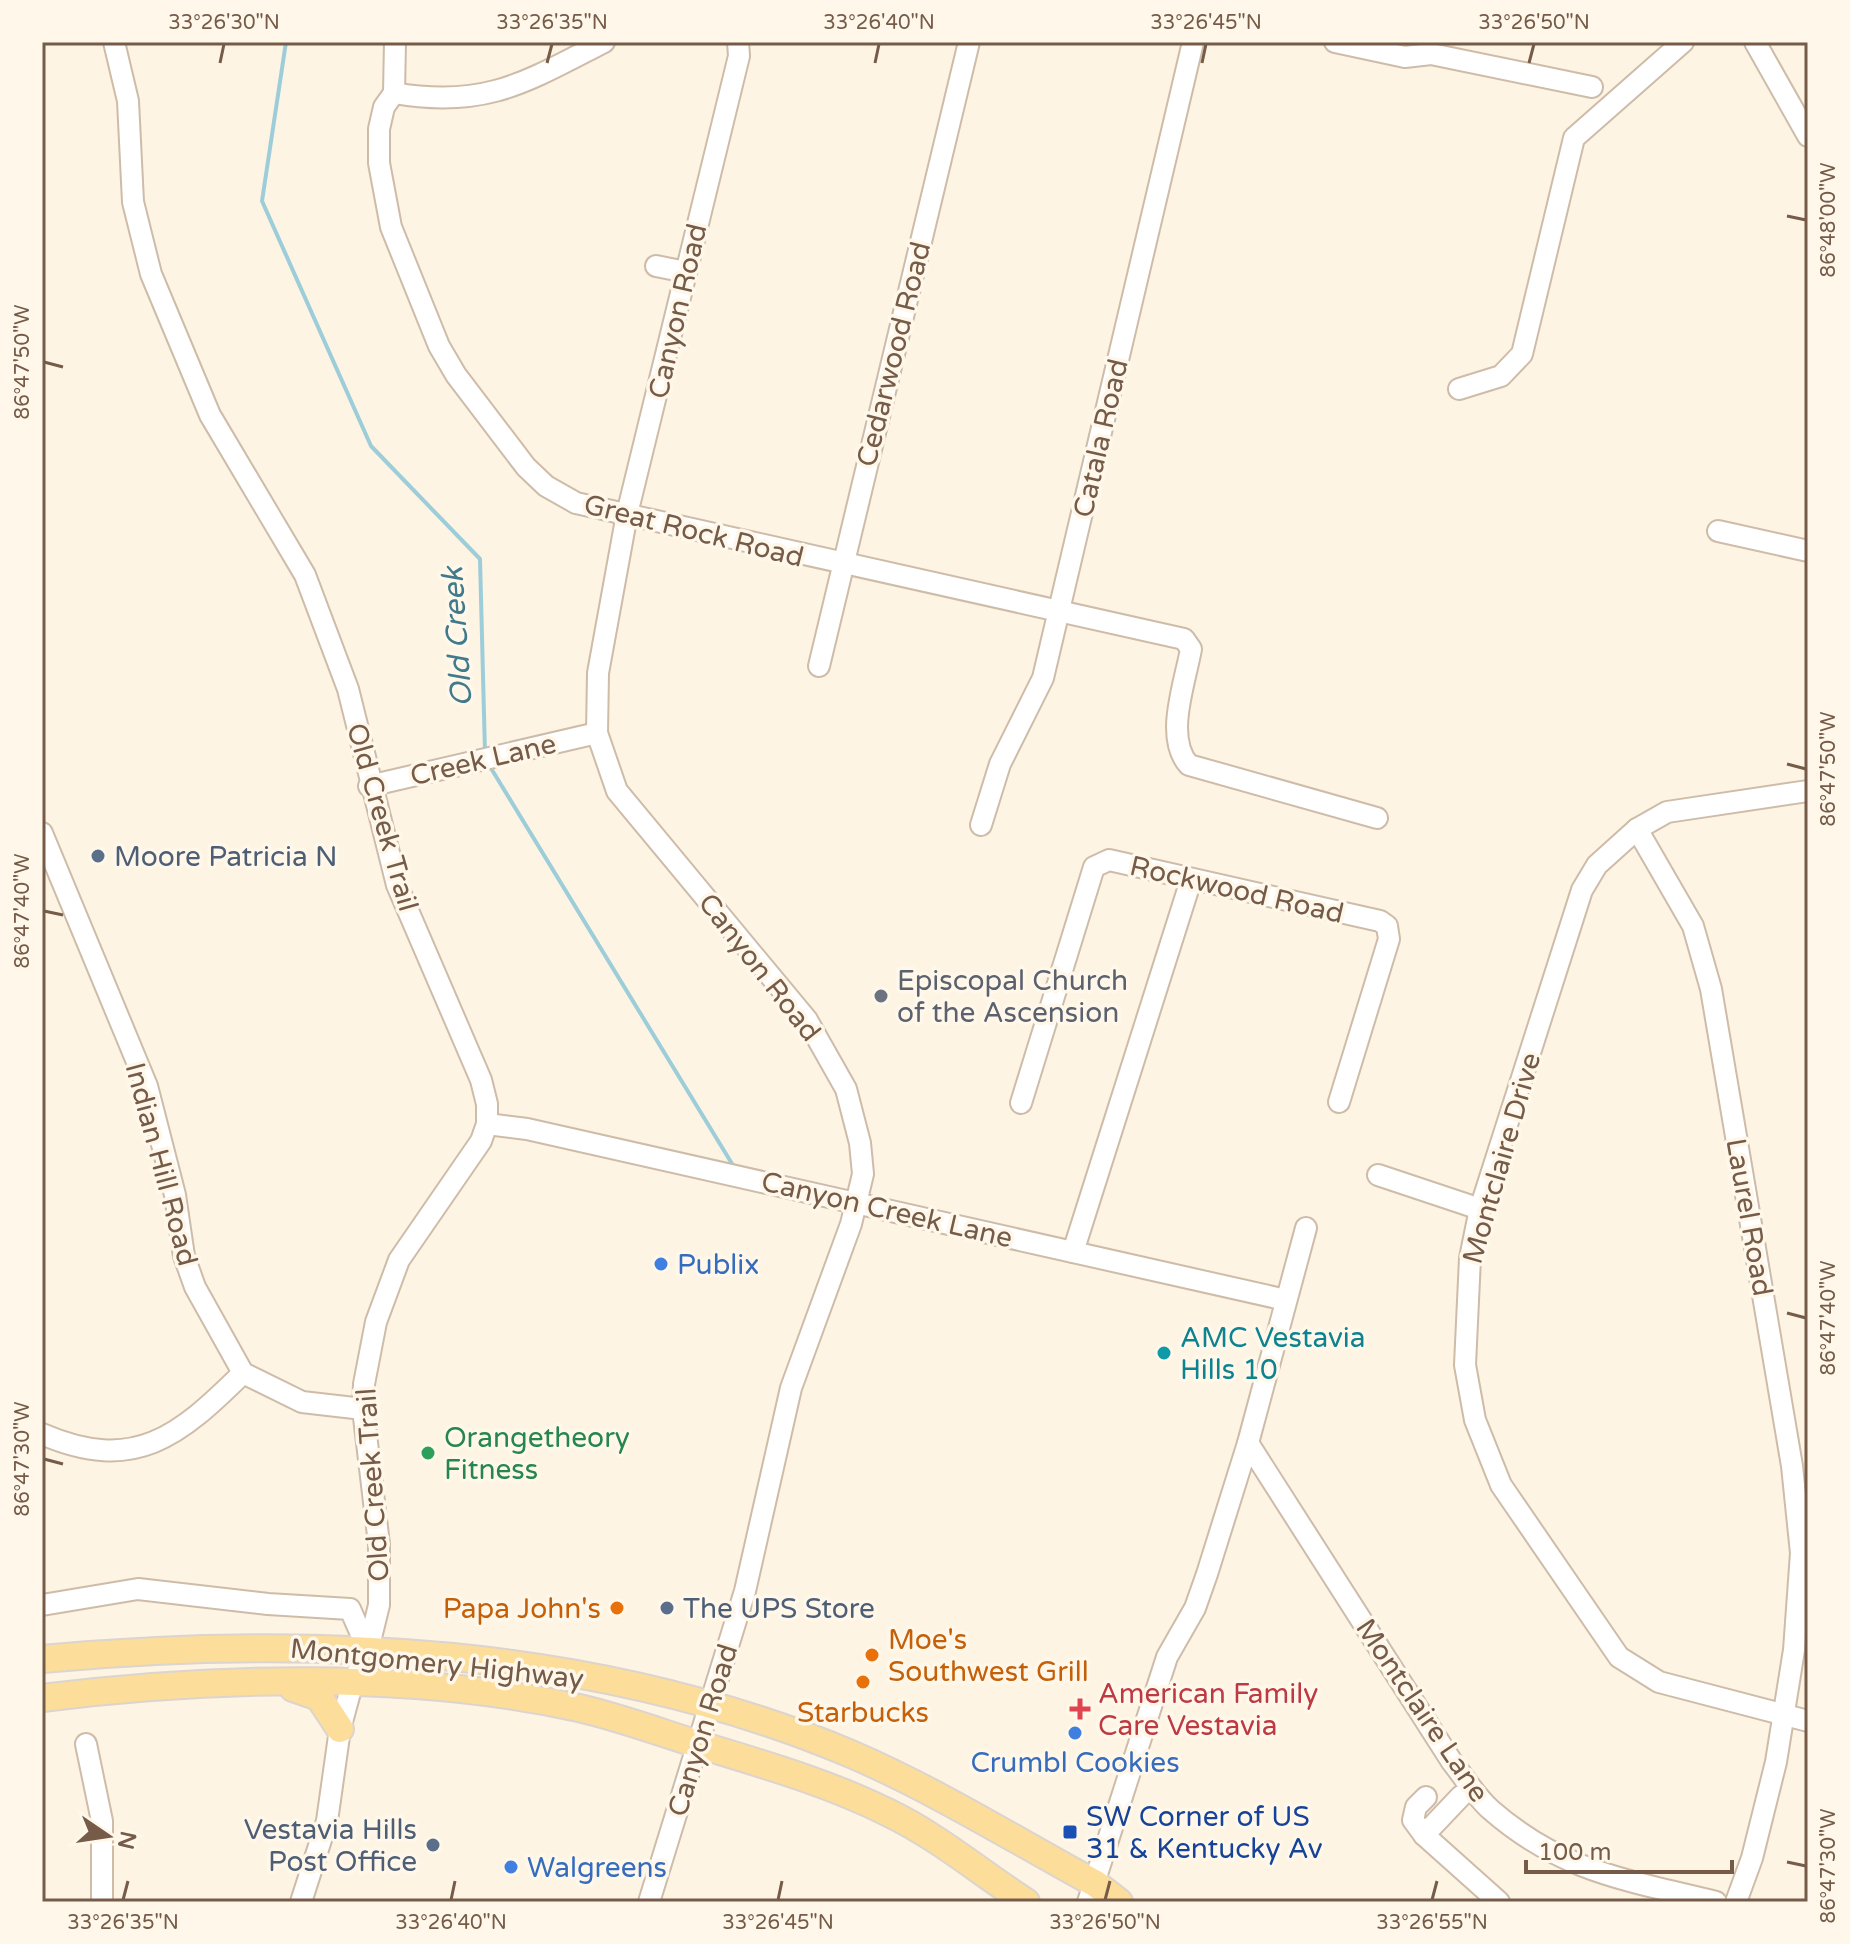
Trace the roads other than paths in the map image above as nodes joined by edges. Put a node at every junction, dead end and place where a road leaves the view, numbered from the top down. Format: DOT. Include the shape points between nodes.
graph roads {
  1 [pos="114,42"];
  2 [pos="395,42"];
  3 [pos="604,42"];
  4 [pos="738,42"];
  5 [pos="969,42"];
  6 [pos="1193,42"];
  7 [pos="1335,42"];
  8 [pos="1683,42"];
  9 [pos="1755,42"];
  10 [pos="1430,48"];
  11 [pos="1592,87"];
  12 [pos="394,93"];
  13 [pos="1808,136"];
  14 [pos="656,266"];
  15 [pos="686,272"];
  16 [pos="1459,389"];
  17 [pos="627,514"];
  18 [pos="1718,531"];
  19 [pos="1808,551"];
  20 [pos="842,565"];
  21 [pos="1058,613"];
  22 [pos="819,666"];
  23 [pos="597,733"];
  24 [pos="369,786"];
  25 [pos="1808,791"];
  26 [pos="1377,818"];
  27 [pos="981,825"];
  28 [pos="1637,829"];
  29 [pos="42,833"];
  30 [pos="1191,880"];
  31 [pos="1339,1102"];
  32 [pos="1021,1103"];
  33 [pos="487,1124"];
  34 [pos="1378,1175"];
  35 [pos="857,1202"];
  36 [pos="1480,1209"];
  37 [pos="1306,1228"];
  38 [pos="1073,1252"];
  39 [pos="1286,1300"];
  40 [pos="243,1373"];
  41 [pos="363,1409"];
  42 [pos="42,1434"];
  43 [pos="1248,1443"];
  44 [pos="42,1605"];
  45 [pos="368,1650"];
  46 [pos="42,1659"];
  47 [pos="274,1681"];
  48 [pos="352,1685"];
  49 [pos="42,1698"];
  50 [pos="710,1705"];
  51 [pos="1781,1716"];
  52 [pos="1808,1721"];
  53 [pos="340,1729"];
  54 [pos="86,1744"];
  55 [pos="698,1744"];
  56 [pos="1461,1796"];
  57 [pos="1426,1797"];
  58 [pos="1424,1835"];
  59 [pos="1092,1893"];
  60 [pos="102,1902"];
  61 [pos="301,1902"];
  62 [pos="649,1902"];
  63 [pos="1026,1902"];
  64 [pos="1119,1902"];
  65 [pos="1499,1902"];
  66 [pos="1716,1902"];
  67 [pos="1736,1902"];
  1 -- 24 [label="street, Old Creek Trail" via="128,101 133,202 151,274 210,415 305,575 348,689"];
  2 -- 12 [label="street, Great Rock Road"];
  3 -- 12 [label="street" via="518,86 487,95 434,100"];
  4 -- 15 [label="street, Canyon Road" via="739,56"];
  5 -- 20 [label="street, Cedarwood Road"];
  6 -- 21 [label="street, Catala Road"];
  7 -- 10 [label="street" via="1405,57"];
  8 -- 16 [label="street" via="1574,138 1522,354 1501,376"];
  9 -- 13 [label="street"];
  10 -- 11 [label="street" via="1441,59"];
  12 -- 17 [label="street, Great Rock Road" via="379,129 379,163 391,227 439,346 526,467 546,486 576,503"];
  14 -- 15 [label="street"];
  15 -- 17 [label="street, Canyon Road"];
  17 -- 20 [label="street, Great Rock Road"];
  17 -- 23 [label="street, Canyon Road" via="598,673"];
  18 -- 19 [label="street"];
  20 -- 21 [label="street, Great Rock Road"];
  20 -- 22 [label="street, Cedarwood Road"];
  21 -- 26 [label="street, Great Rock Road" via="1184,639 1191,649 1177,730 1179,754 1189,765"];
  21 -- 27 [label="street, Catala Road" via="1043,678 1000,764"];
  23 -- 24 [label="street, Creek Lane"];
  23 -- 35 [label="street, Canyon Road" via="617,791 807,1020 833,1061 860,1143 863,1174"];
  24 -- 33 [label="street, Old Creek Trail" via="397,885 481,1080"];
  25 -- 28 [label="street, Montclaire Drive" via="1667,812"];
  28 -- 36 [label="street, Montclaire Drive" via="1597,865 1582,890"];
  28 -- 51 [label="street, Laurel Road" via="1693,926 1711,989 1792,1466 1801,1553 1794,1650"];
  29 -- 40 [label="street, Indian Hill Road" via="147,1086 195,1287"];
  30 -- 31 [label="street, Rockwood Road" via="1387,926 1389,939"];
  30 -- 32 [label="street, Rockwood Road" via="1109,860 1094,867"];
  30 -- 38 [label="street"];
  33 -- 35 [label="street, Canyon Creek Lane"];
  33 -- 41 [label="street, Old Creek Trail" via="472,1157 422,1223 386,1291 368,1358"];
  34 -- 36 [label="street"];
  35 -- 38 [label="street, Canyon Creek Lane"];
  35 -- 50 [label="street, Canyon Road" via="791,1388 745,1591"];
  36 -- 51 [label="street, Montclaire Drive" via="1467,1288 1465,1365 1475,1420 1501,1485 1619,1657 1659,1682"];
  37 -- 39 [label="street"];
  38 -- 39 [label="street, Canyon Creek Lane"];
  39 -- 43 [label="street"];
  40 -- 41 [label="street" via="302,1402"];
  40 -- 42 [label="street" via="182,1430 149,1446 104,1451"];
  41 -- 45 [label="street, Old Creek Trail" via="380,1582"];
  43 -- 59 [label="street" via="1195,1608 1167,1657"];
  43 -- 66 [label="street, Montclaire Lane" via="1452,1762 1489,1808 1552,1855 1580,1868"];
  44 -- 45 [label="street" via="138,1589 350,1609"];
  45 -- 46 [label="main road, Montgomery Highway" via="263,1646"];
  45 -- 48 [label="street, Old Creek Trail"];
  45 -- 50 [label="main road, Montgomery Highway" via="520,1666 636,1685"];
  47 -- 48 [label="main road, Montgomery Highway"];
  47 -- 49 [label="main road, Montgomery Highway"];
  47 -- 53 [label="main road" via="319,1697"];
  48 -- 53 [label="street, Old Creek Trail"];
  48 -- 55 [label="main road, Montgomery Highway" via="504,1694 581,1709"];
  50 -- 55 [label="street, Canyon Road"];
  50 -- 59 [label="main road, Montgomery Highway" via="897,1774"];
  51 -- 52 [label="street, Montclaire Drive"];
  51 -- 67 [label="street, Laurel Road" via="1776,1762"];
  53 -- 61 [label="street, Old Creek Trail" via="327,1821"];
  54 -- 60 [label="street" via="102,1821"];
  55 -- 62 [label="street, Canyon Road"];
  55 -- 63 [label="main road, Montgomery Highway" via="795,1774 891,1814"];
  56 -- 58 [label="street"];
  57 -- 58 [label="street" via="1413,1820"];
  58 -- 65 [label="street"];
  59 -- 64 [label="main road, Montgomery Highway"];
}
